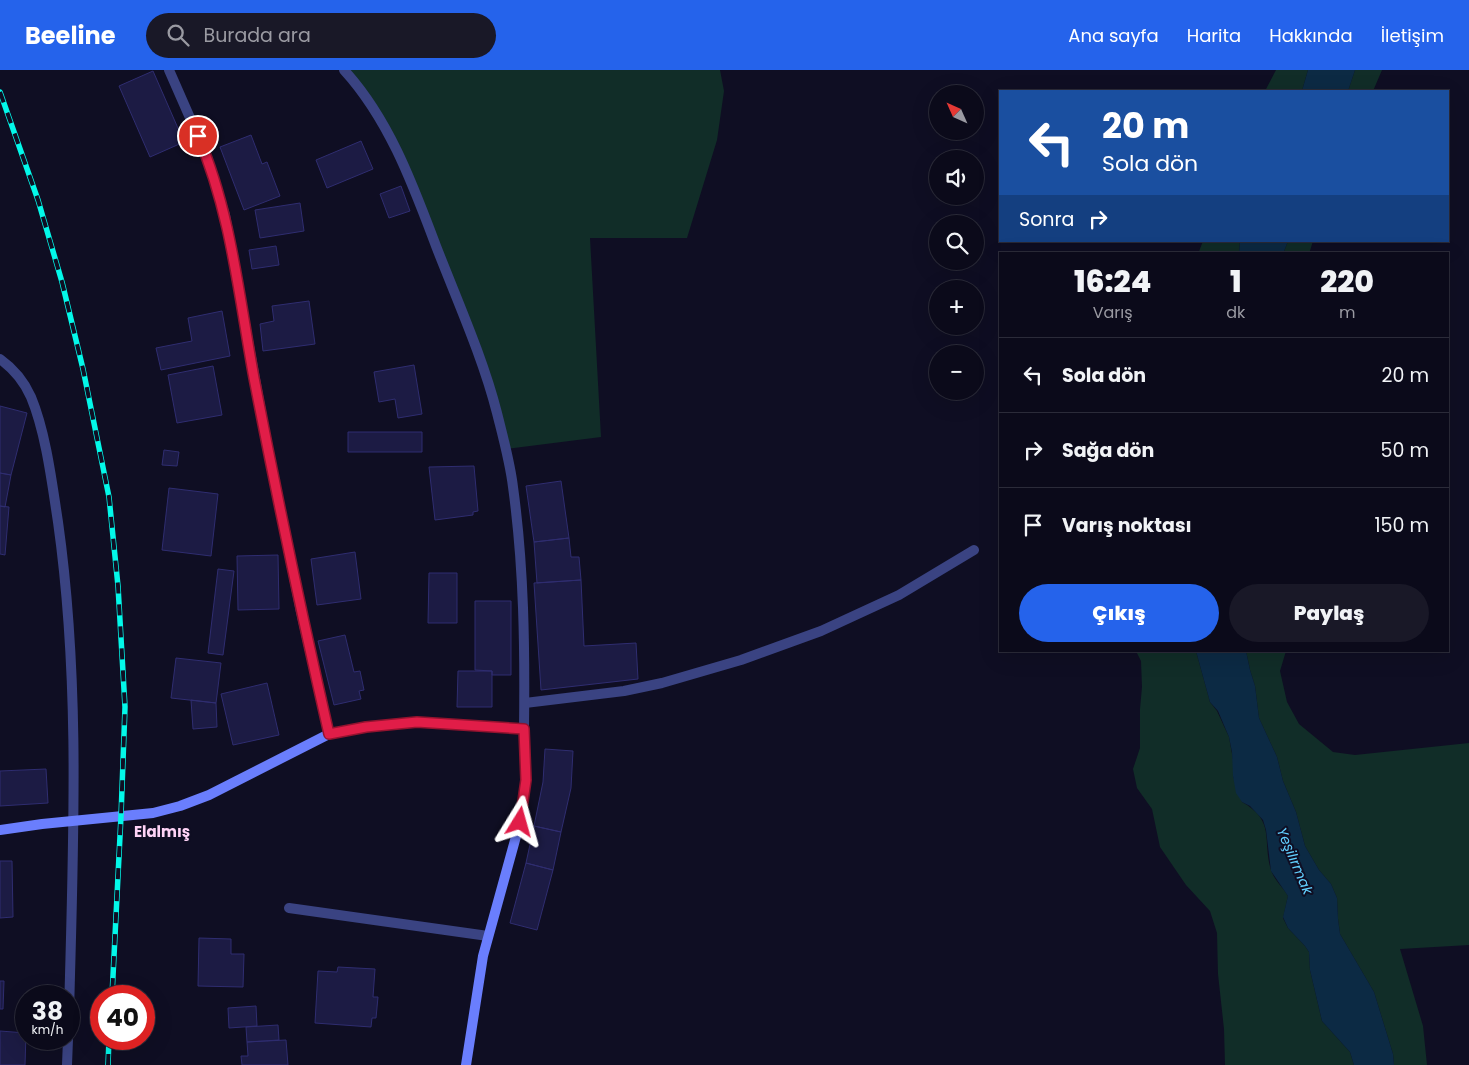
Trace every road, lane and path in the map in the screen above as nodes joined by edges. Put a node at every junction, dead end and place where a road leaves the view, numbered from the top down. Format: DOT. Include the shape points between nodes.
graph roads {
  1 [pos="169,70"];
  2 [pos="344,70"];
  3 [pos="0,359"];
  4 [pos="974,550"];
  5 [pos="524,703"];
  6 [pos="524,729"];
  7 [pos="329,734"];
  8 [pos="74,821"];
  9 [pos="0,830"];
  10 [pos="289,908"];
  11 [pos="488,936"];
  12 [pos="70,985"];
  13 [pos="68,1050"];
  14 [pos="67,1065"];
  15 [pos="466,1065"];
  1 -- 7 [label="street" via="205,152 225,215 272,472"];
  2 -- 5 [label="street" via="372,106 404,166 476,349 496,411 513,486 525,656"];
  3 -- 8 [label="street" via="16,373 31,397 53,491 66,580 72,683"];
  4 -- 5 [label="street" via="899,595 821,631 741,660 624,691"];
  5 -- 6 [label="street"];
  6 -- 7 [label="street" via="417,722"];
  6 -- 11 [label="street" via="526,780 520,822"];
  7 -- 8 [label="street" via="209,795 180,806 153,813"];
  8 -- 9 [label="street"];
  8 -- 12 [label="street"];
  10 -- 11 [label="street"];
  11 -- 15 [label="street"];
  13 -- 14 [label="street"];
}
